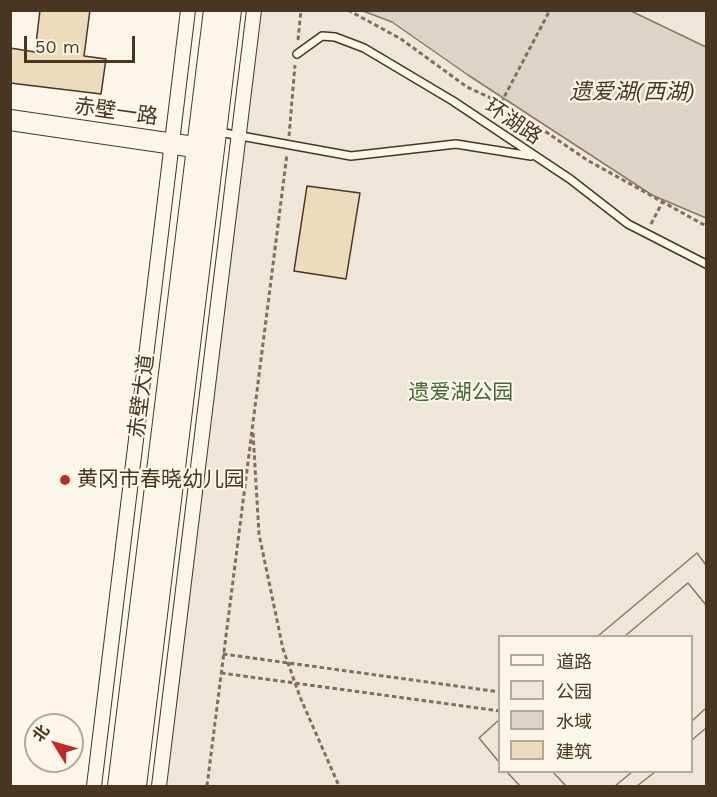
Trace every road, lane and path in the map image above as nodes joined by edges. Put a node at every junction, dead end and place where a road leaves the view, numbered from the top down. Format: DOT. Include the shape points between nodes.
graph roads {
  1 [pos="188,10"];
  2 [pos="214,10"];
  3 [pos="231,10"];
  4 [pos="254,10"];
  5 [pos="301,10"];
  6 [pos="348,10"];
  7 [pos="550,10"];
  8 [pos="297,54"];
  9 [pos="501,103"];
  10 [pos="513,109"];
  11 [pos="10,120"];
  12 [pos="497,131"];
  13 [pos="239,136"];
  14 [pos="209,143"];
  15 [pos="171,144"];
  16 [pos="288,146"];
  17 [pos="533,156"];
  18 [pos="663,203"];
  19 [pos="706,226"];
  20 [pos="645,233"];
  21 [pos="706,264"];
  22 [pos="252,424"];
  23 [pos="223,654"];
  24 [pos="288,663"];
  25 [pos="221,673"];
  26 [pos="295,683"];
  27 [pos="498,692"];
  28 [pos="498,711"];
  29 [pos="94,786"];
  30 [pos="118,786"];
  31 [pos="136,786"];
  32 [pos="159,786"];
  33 [pos="207,786"];
  34 [pos="339,786"];
  1 -- 15 [label="street"];
  2 -- 14 [label="main road, 赤壁大道"];
  3 -- 14 [label="main road, 赤壁大道"];
  4 -- 13 [label="street"];
  5 -- 8 [label="path"];
  6 -- 9 [label="path" via="401,39 467,87"];
  7 -- 9 [label="path"];
  8 -- 12 [label="lane, 环湖路" via="322,36 364,48 453,100"];
  8 -- 16 [label="path"];
  9 -- 10 [label="path"];
  10 -- 12 [label="path"];
  10 -- 18 [label="path" via="587,160"];
  11 -- 15 [label="main road, 赤壁一路"];
  12 -- 17 [label="lane, 环湖路"];
  13 -- 14 [label="lane"];
  13 -- 16 [label="lane"];
  13 -- 32 [label="street"];
  14 -- 15 [label="main road, 赤壁一路"];
  14 -- 30 [label="main road, 赤壁大道"];
  14 -- 31 [label="main road, 赤壁大道"];
  15 -- 29 [label="street"];
  16 -- 17 [label="lane" via="351,156 456,144"];
  16 -- 22 [label="path"];
  17 -- 20 [label="lane, 环湖路"];
  18 -- 19 [label="path"];
  18 -- 20 [label="path"];
  20 -- 21 [label="lane, 环湖路"];
  22 -- 23 [label="path"];
  22 -- 24 [label="path" via="259,534"];
  23 -- 24 [label="path"];
  23 -- 25 [label="path"];
  24 -- 26 [label="path"];
  24 -- 27 [label="path"];
  25 -- 26 [label="path"];
  25 -- 33 [label="path"];
  26 -- 28 [label="path"];
  26 -- 34 [label="path"];
}
